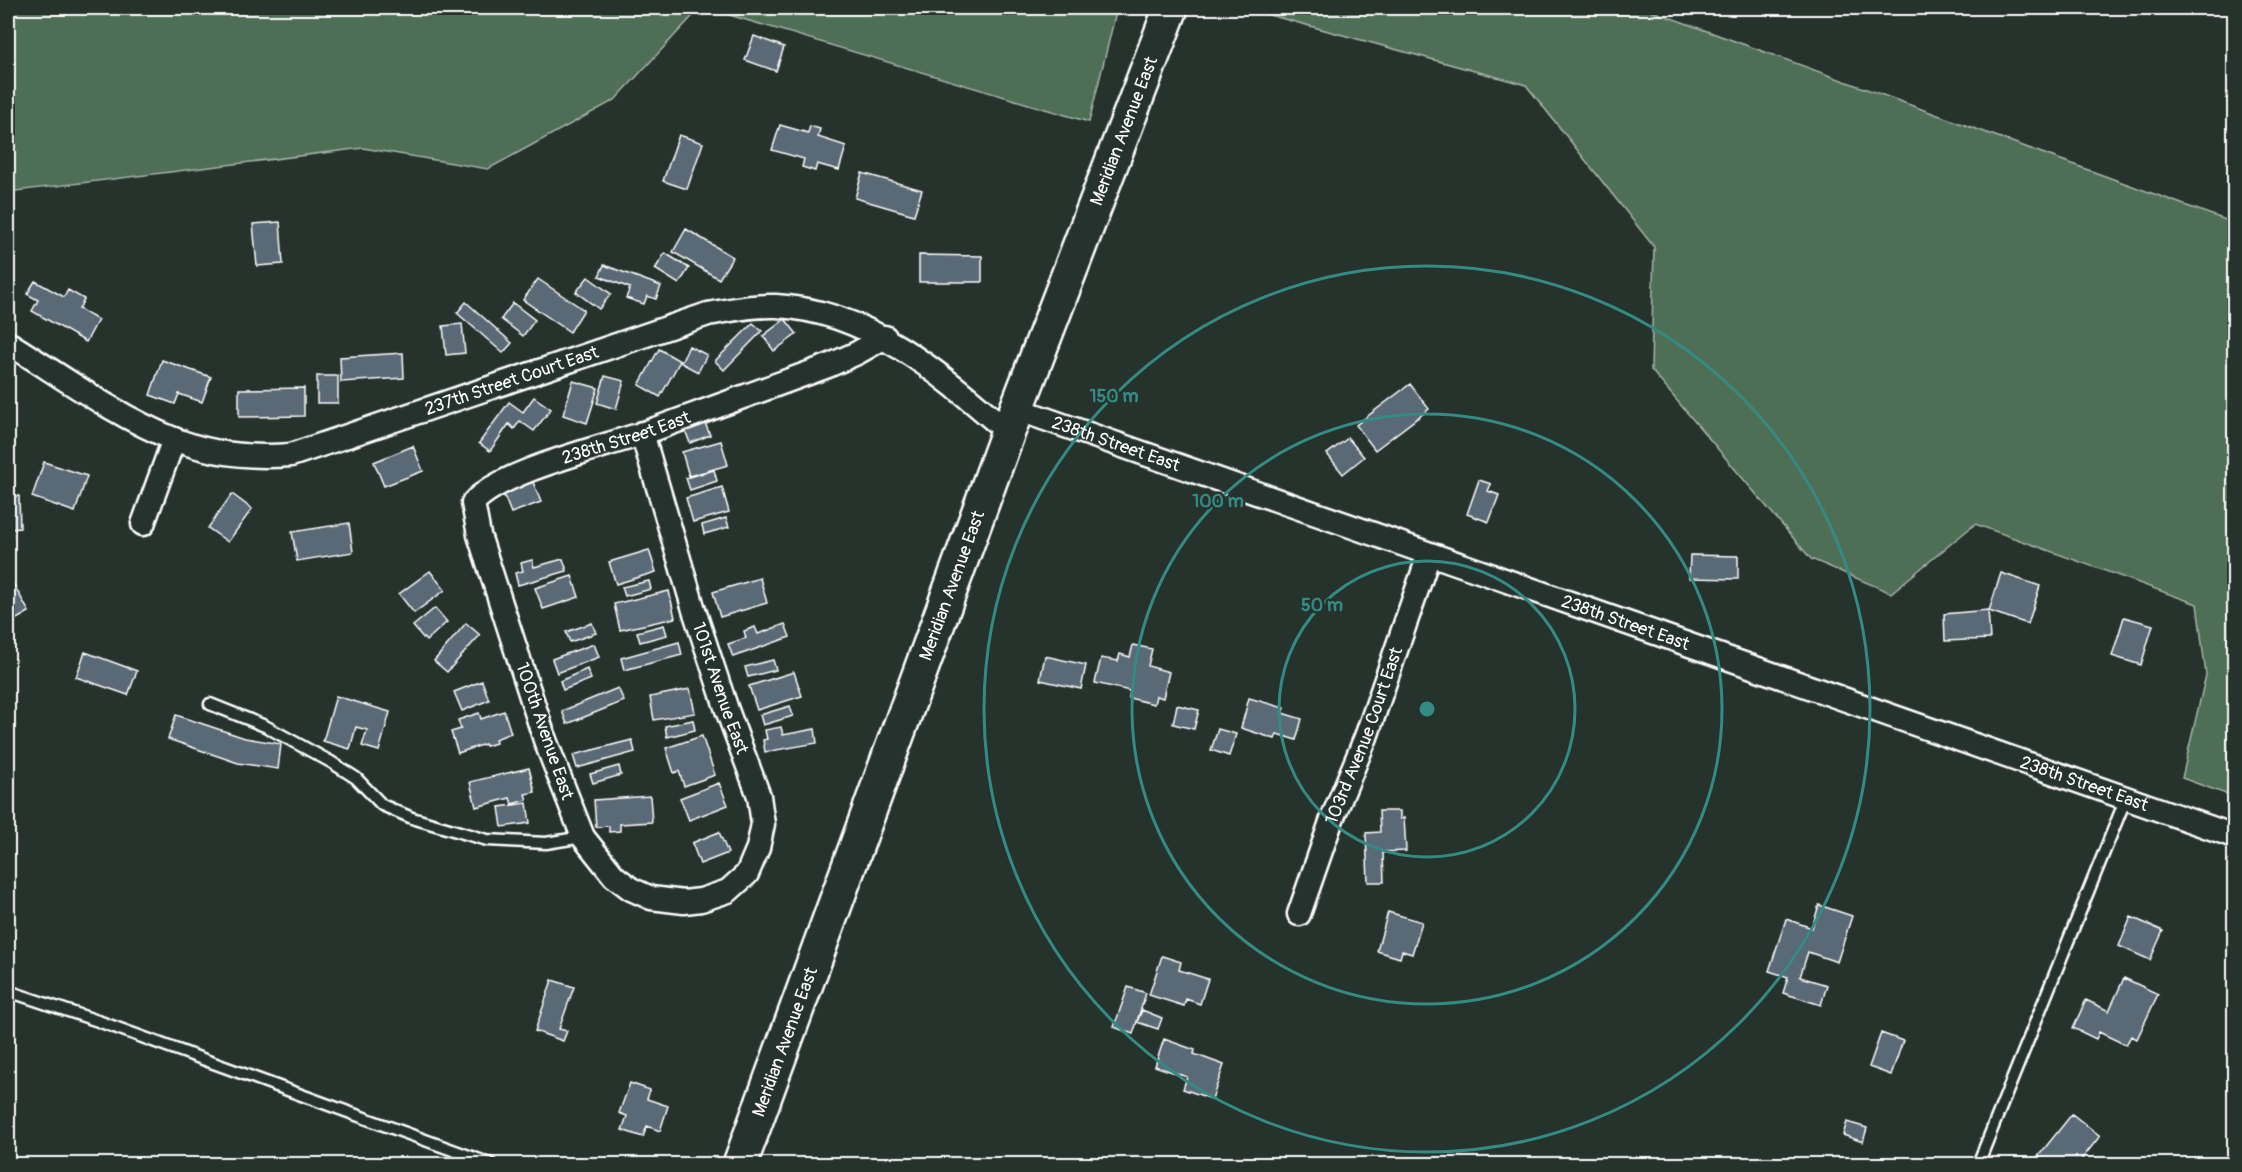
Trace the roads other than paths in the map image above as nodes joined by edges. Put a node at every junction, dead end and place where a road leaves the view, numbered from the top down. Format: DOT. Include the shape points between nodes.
graph roads {
  1 [pos="1171,8"];
  2 [pos="885,337"];
  3 [pos="8,343"];
  4 [pos="1013,421"];
  5 [pos="642,434"];
  6 [pos="174,439"];
  7 [pos="473,504"];
  8 [pos="143,524"];
  9 [pos="1429,555"];
  10 [pos="210,704"];
  11 [pos="2126,798"];
  12 [pos="2235,836"];
  13 [pos="583,837"];
  14 [pos="684,902"];
  15 [pos="1299,914"];
  16 [pos="8,992"];
  17 [pos="490,1164"];
  18 [pos="740,1164"];
  19 [pos="1978,1164"];
  1 -- 4 [label="main road, Meridian Avenue East"];
  2 -- 4 [label="street, 237th Street Court East" via="959,390"];
  2 -- 5 [label="street, 238th Street East" via="828,366"];
  2 -- 6 [label="street, 237th Street Court East" via="849,321 809,310 743,307 708,314 291,455 243,455"];
  3 -- 6 [label="street, 237th Street Court East" via="135,421"];
  4 -- 9 [label="street, 238th Street East"];
  4 -- 18 [label="main road, Meridian Avenue East"];
  5 -- 7 [label="street, 238th Street East" via="530,470 481,494"];
  5 -- 14 [label="street, 101st Avenue East" via="694,610 759,796 763,824 758,848 747,874 738,884 714,897"];
  6 -- 8 [label="street"];
  7 -- 13 [label="street, 100th Avenue East" via="478,535 545,740"];
  9 -- 11 [label="street, 238th Street East"];
  9 -- 15 [label="street, 103rd Avenue Court East"];
  10 -- 13 [label="lane" via="265,726 331,762 356,778 382,805 412,818 488,840 546,843"];
  11 -- 12 [label="street, 238th Street East"];
  11 -- 19 [label="lane"];
  13 -- 14 [label="street, 100th Avenue East" via="614,876 631,889 651,898"];
  16 -- 17 [label="lane"];
}
